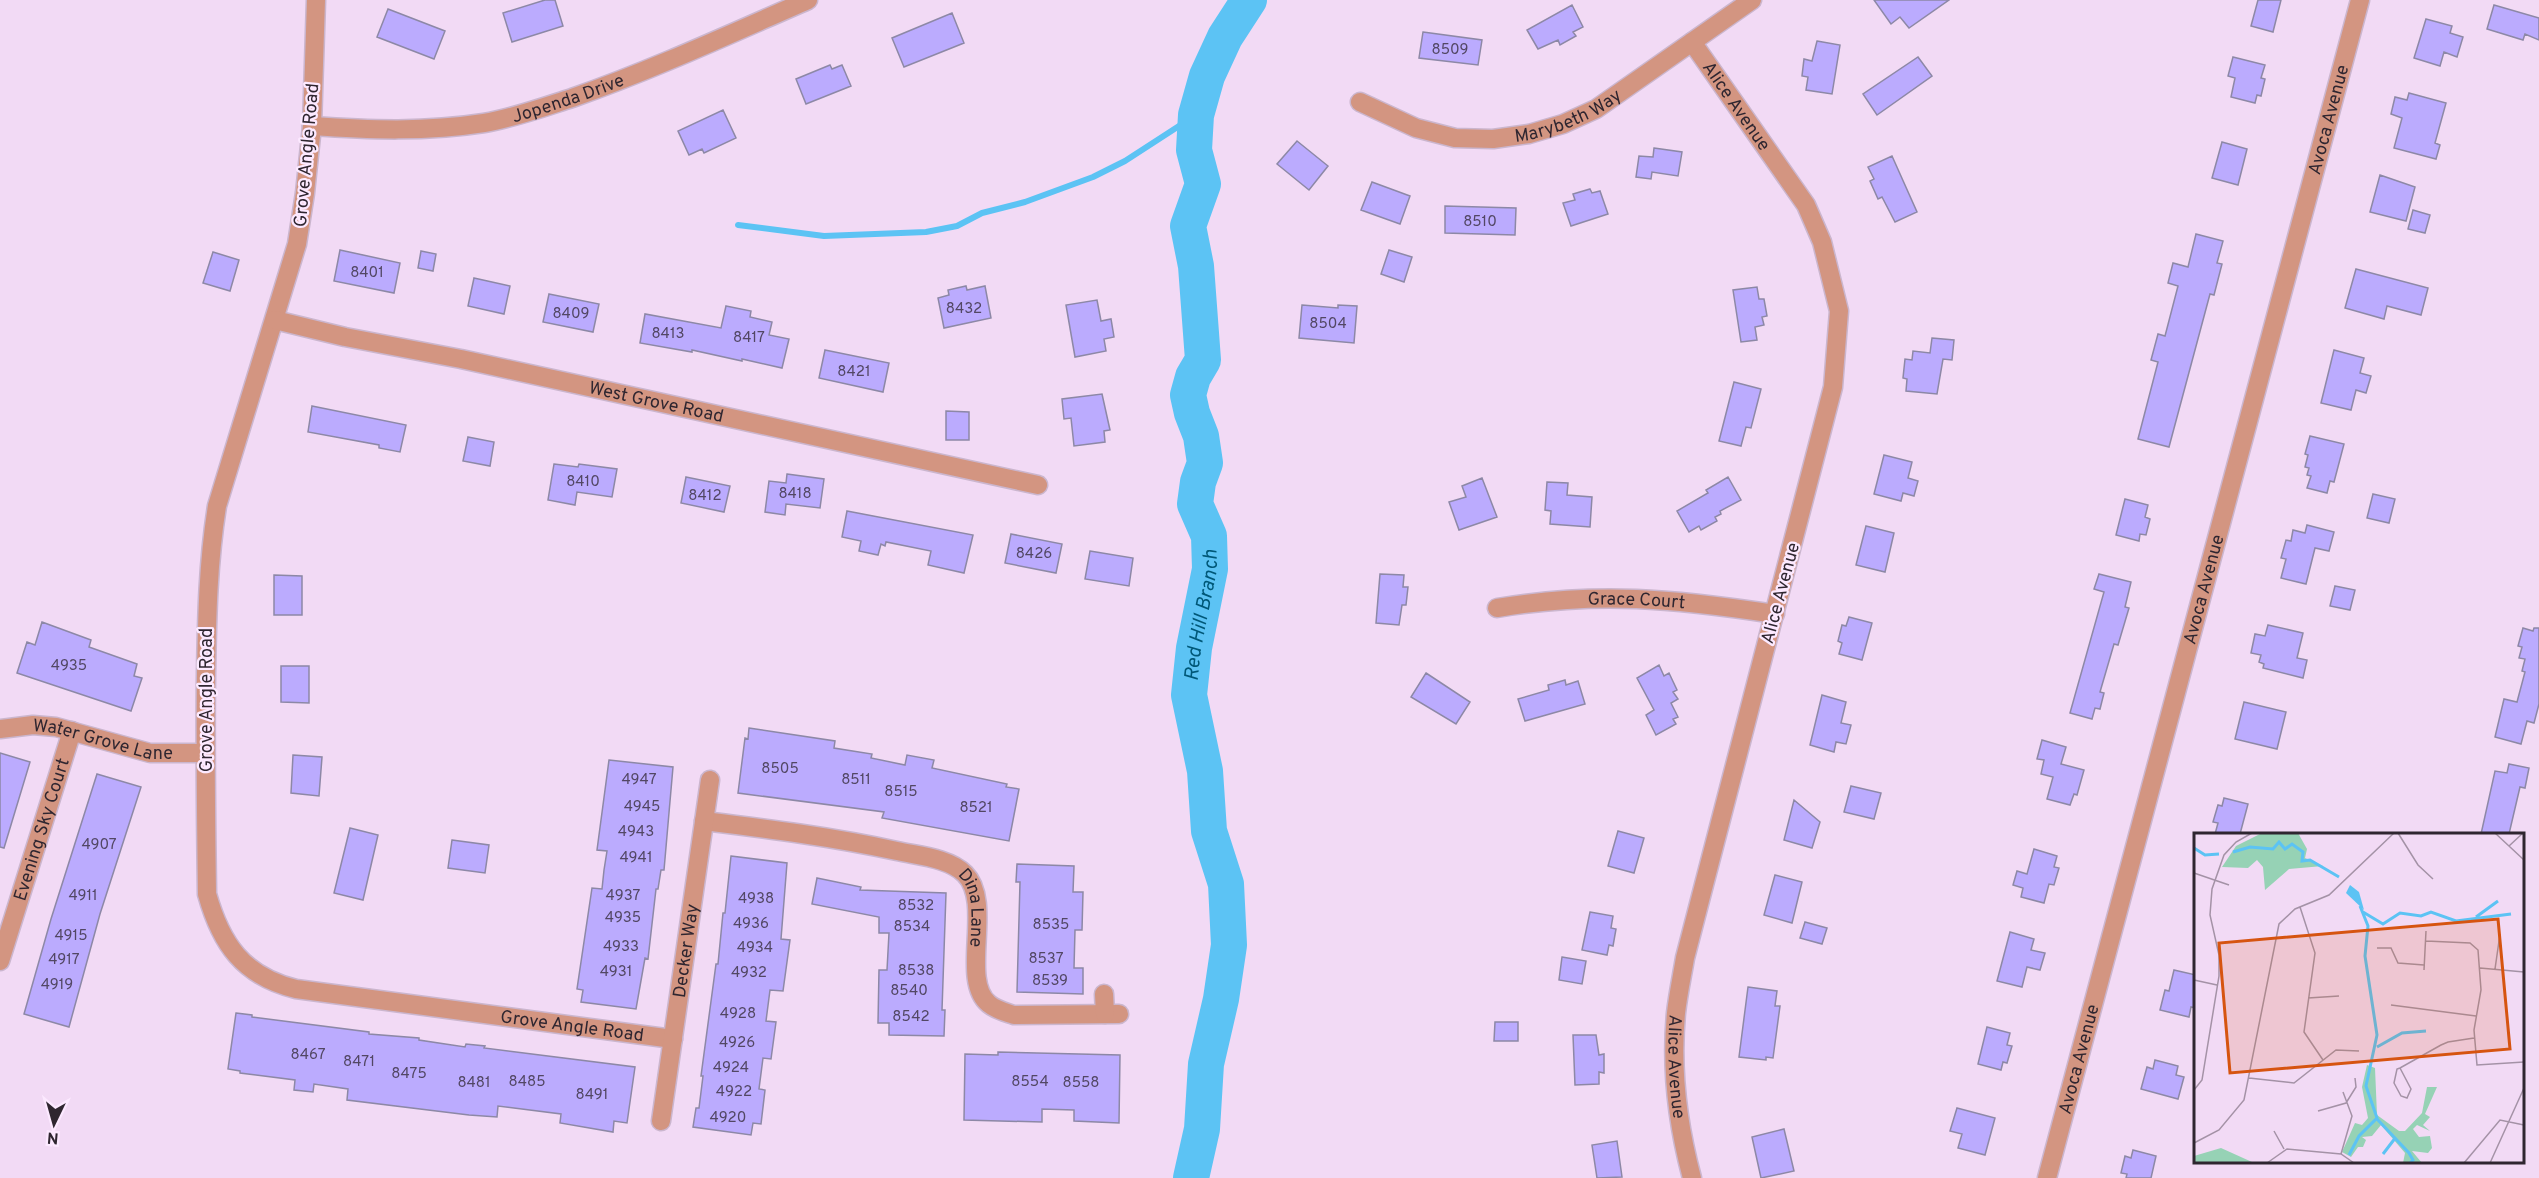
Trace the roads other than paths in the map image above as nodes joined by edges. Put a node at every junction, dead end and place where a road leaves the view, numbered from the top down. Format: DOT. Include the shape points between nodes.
graph roads {
  1 [pos="316,0"];
  2 [pos="808,0"];
  3 [pos="1752,0"];
  4 [pos="2360,0"];
  5 [pos="1692,42"];
  6 [pos="1360,102"];
  7 [pos="312,126"];
  8 [pos="275,320"];
  9 [pos="1038,485"];
  10 [pos="1497,608"];
  11 [pos="1775,614"];
  12 [pos="0,729"];
  13 [pos="72,731"];
  14 [pos="205,753"];
  15 [pos="710,780"];
  16 [pos="704,821"];
  17 [pos="0,962"];
  18 [pos="1104,994"];
  19 [pos="673,1039"];
  20 [pos="661,1121"];
  21 [pos="1692,1178"];
  22 [pos="2047,1178"];
  1 -- 7 [label="street, Grove Angle Road"];
  2 -- 7 [label="street, Jopenda Drive" via="614,84 486,123 380,131"];
  3 -- 5 [label="street, Marybeth Way"];
  4 -- 22 [label="street, Avoca Avenue"];
  5 -- 6 [label="street, Marybeth Way" via="1596,109 1529,134 1493,139 1455,138 1416,128"];
  5 -- 11 [label="street, Alice Avenue" via="1806,206 1822,242 1839,311 1833,387"];
  7 -- 8 [label="street, Grove Angle Road" via="297,244"];
  8 -- 9 [label="street, West Grove Road"];
  8 -- 14 [label="street, Grove Angle Road" via="217,506 210,547"];
  10 -- 11 [label="street, Grace Court" via="1543,600 1630,597"];
  11 -- 21 [label="street, Alice Avenue" via="1685,958 1676,1014 1678,1110"];
  12 -- 13 [label="street, Water Grove Lane" via="33,725"];
  13 -- 14 [label="street, Water Grove Lane" via="150,753"];
  13 -- 17 [label="street, Evening Sky Court"];
  14 -- 19 [label="street, Grove Angle Road" via="207,894 228,945 256,974 274,984 296,989"];
  15 -- 16 [label="street, Decker Way"];
  16 -- 18 [label="street, Dina Lane" via="851,841 941,861 964,873 972,883 976,896 979,991 988,1003 1014,1015 1112,1014"];
  16 -- 19 [label="street, Decker Way"];
  19 -- 20 [label="street, Decker Way"];
}
